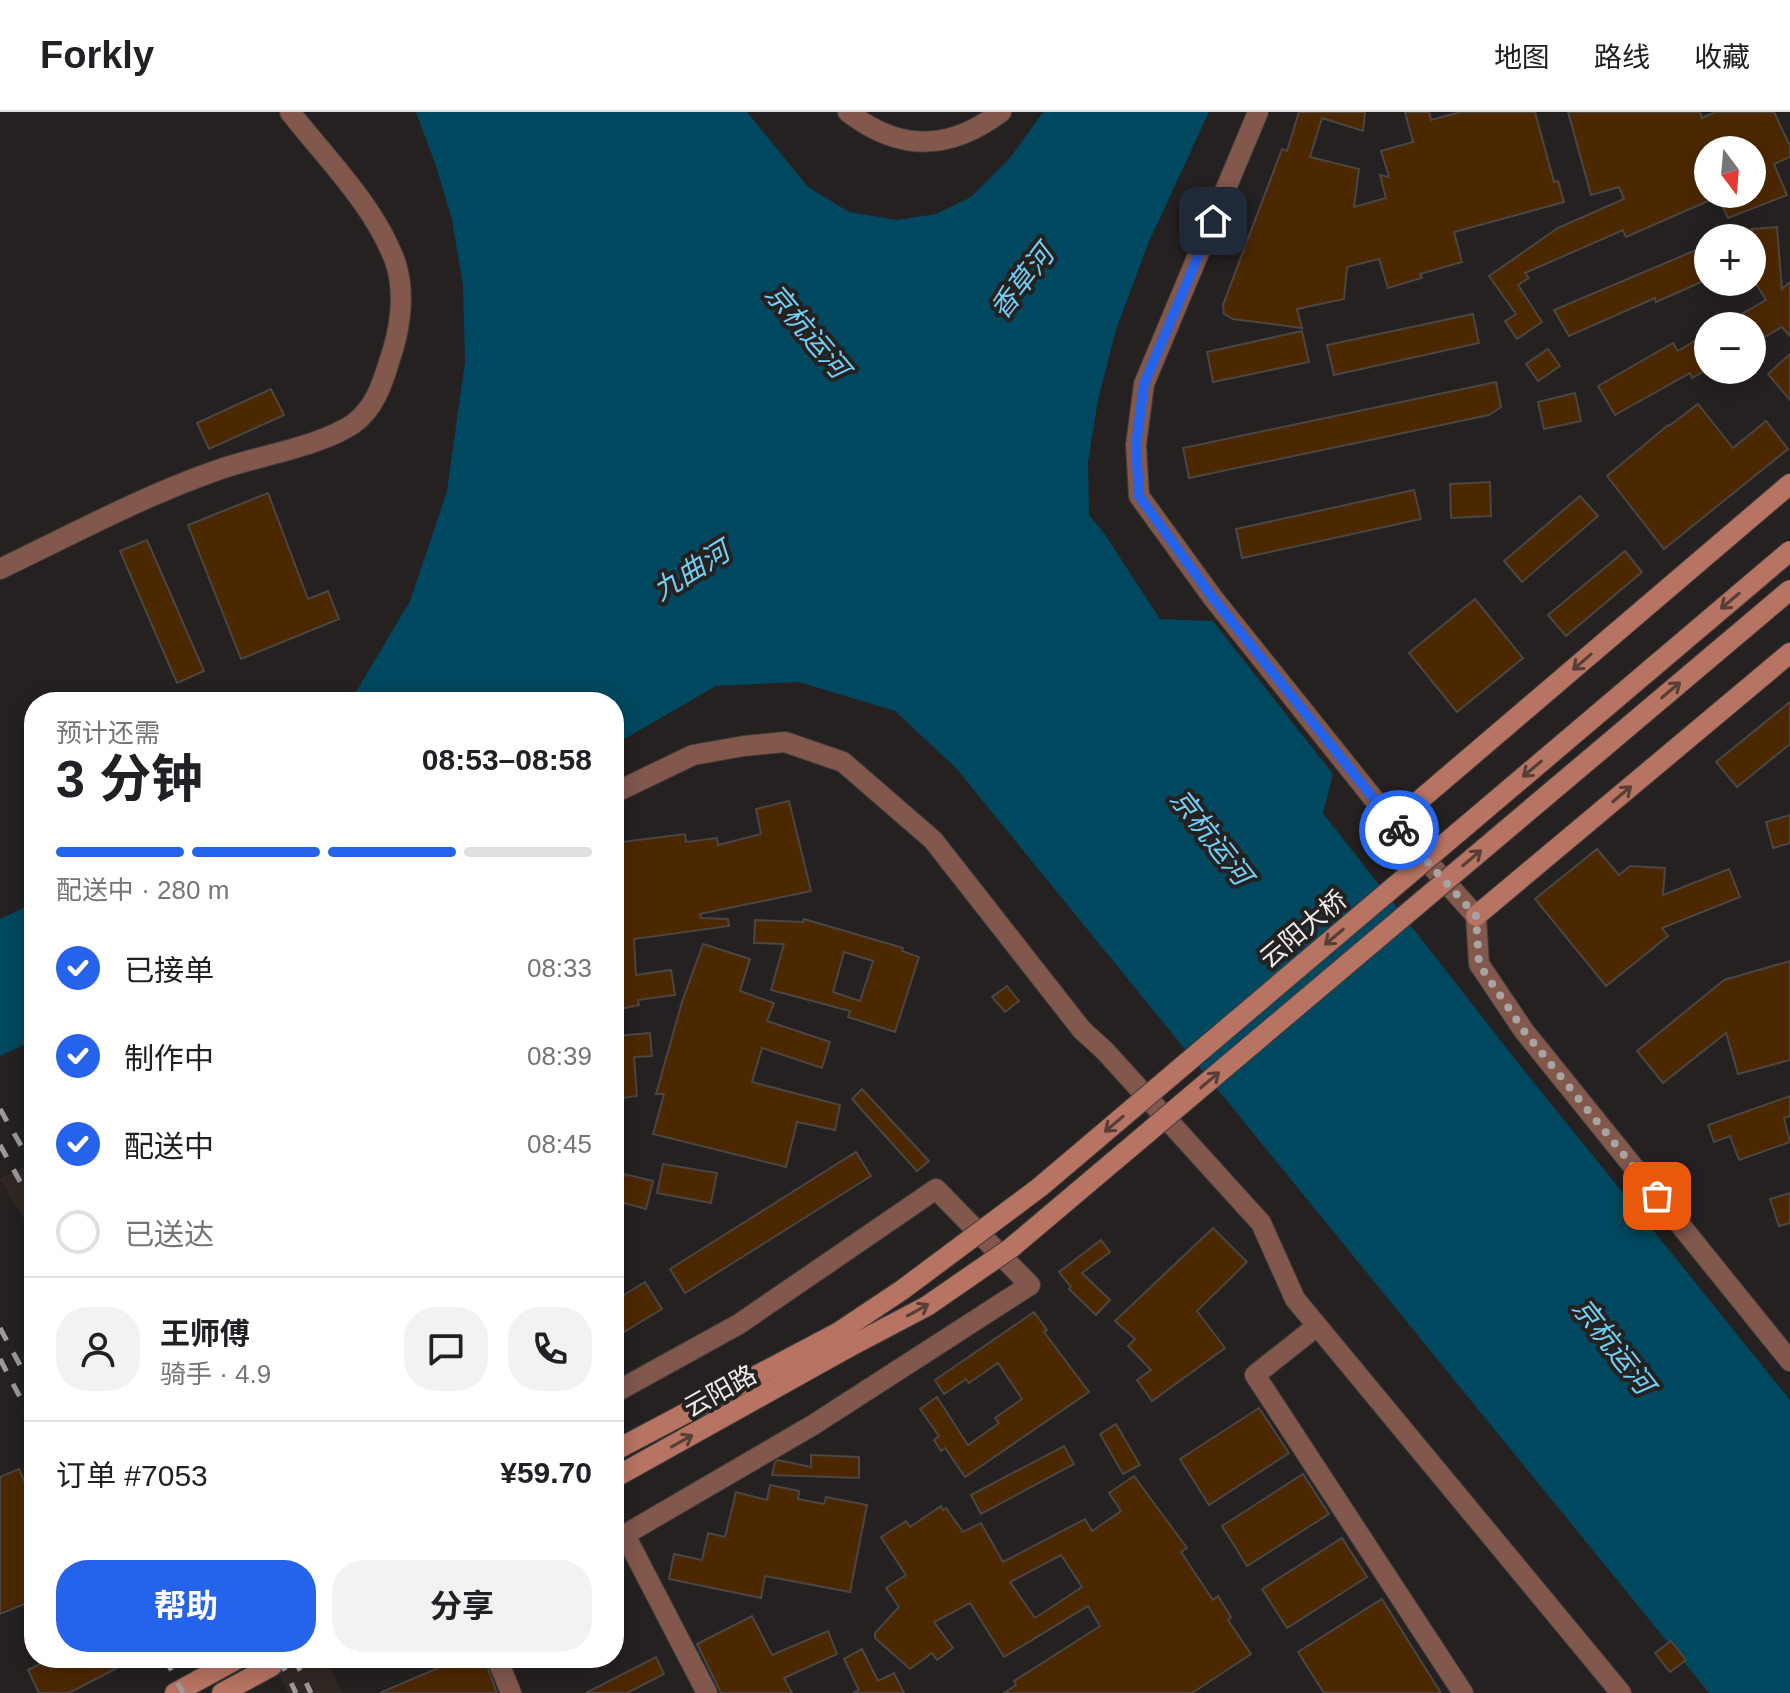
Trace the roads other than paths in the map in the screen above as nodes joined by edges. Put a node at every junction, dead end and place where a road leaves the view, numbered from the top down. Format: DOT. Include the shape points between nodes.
graph roads {
  1 [pos="290,112"];
  2 [pos="848,112"];
  3 [pos="1001,112"];
  4 [pos="1258,112"];
  5 [pos="1790,484"];
  6 [pos="1790,551"];
  7 [pos="0,569"];
  8 [pos="1790,590"];
  9 [pos="1790,653"];
  10 [pos="624,788"];
  11 [pos="1393,823"];
  12 [pos="1476,916"];
  13 [pos="1317,1326"];
  14 [pos="844,1340"];
  15 [pos="1790,1361"];
  16 [pos="624,1387"];
  17 [pos="624,1446"];
  18 [pos="624,1472"];
  19 [pos="624,1535"];
  20 [pos="624,1547"];
  21 [pos="221,1668"];
  22 [pos="268,1668"];
  23 [pos="501,1668"];
  24 [pos="175,1693"];
  25 [pos="222,1693"];
  26 [pos="511,1693"];
  27 [pos="707,1693"];
  28 [pos="1463,1693"];
  29 [pos="1621,1693"];
  1 -- 7 [label="street" via="369,213 396,263 399,335 378,395 354,423 154,494"];
  2 -- 3 [label="street" via="883,135 918,144 979,129"];
  4 -- 11 [label="street" via="1144,384 1136,445 1139,496 1213,598"];
  5 -- 11 [label="street, one-way"];
  6 -- 14 [label="street, 云阳大桥, one-way, bridge" via="1040,1187"];
  14 -- 8 [label="street, one-way, bridge" via="927,1306 1011,1248"];
  12 -- 9 [label="street, one-way"];
  10 -- 13 [label="street" via="693,755 744,746 785,742 843,762 933,840 1082,1030 1261,1223 1295,1299"];
  11 -- 12 [label="street"];
  12 -- 15 [label="street" via="1479,964 1524,1031"];
  13 -- 28 [label="street" via="1255,1375"];
  13 -- 29 [label="street"];
  14 -- 17 [label="street, 云阳路"];
  18 -- 14 [label="street, 云阳路, one-way"];
  16 -- 19 [label="street" via="739,1324 936,1189 1030,1285 813,1425"];
  20 -- 27 [label="street"];
  21 -- 24 [label="street"];
  22 -- 25 [label="street"];
  23 -- 26 [label="street"];
}
